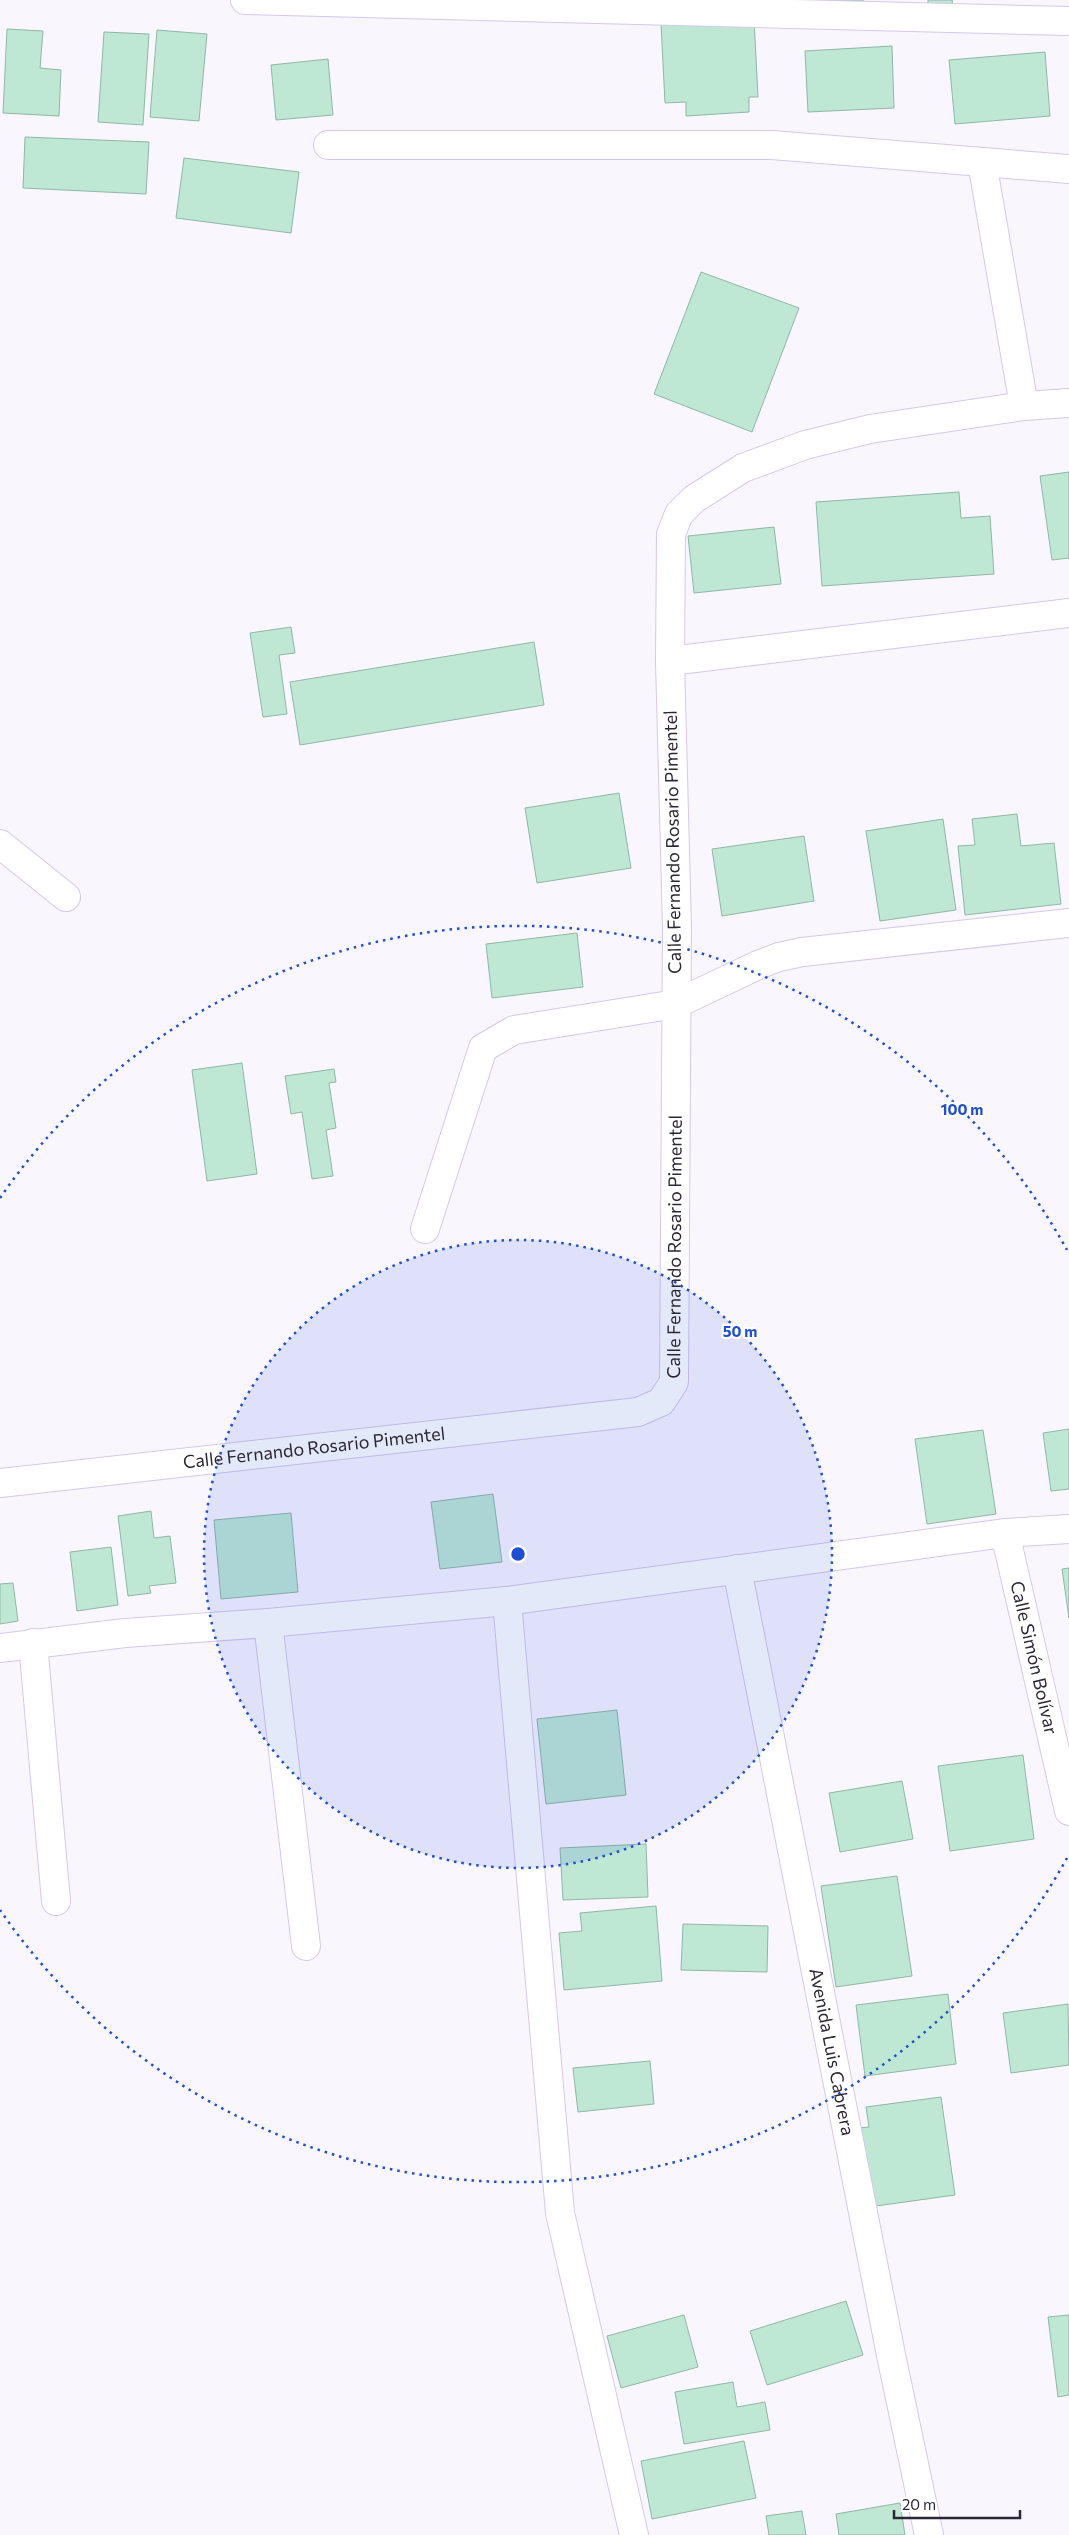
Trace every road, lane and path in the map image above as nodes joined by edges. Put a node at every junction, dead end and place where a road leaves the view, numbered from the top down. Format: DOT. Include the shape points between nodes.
graph roads {
  1 [pos="244,0"];
  2 [pos="1069,21"];
  3 [pos="328,145"];
  4 [pos="982,162"];
  5 [pos="1069,169"];
  6 [pos="1069,403"];
  7 [pos="1024,406"];
  8 [pos="1069,613"];
  9 [pos="670,661"];
  10 [pos="0,844"];
  11 [pos="66,897"];
  12 [pos="1069,923"];
  13 [pos="676,1004"];
  14 [pos="425,1229"];
  15 [pos="0,1483"];
  16 [pos="1069,1529"];
  17 [pos="1005,1533"];
  18 [pos="737,1569"];
  19 [pos="507,1601"];
  20 [pos="268,1623"];
  21 [pos="33,1643"];
  22 [pos="0,1648"];
  23 [pos="1069,1811"];
  24 [pos="56,1901"];
  25 [pos="306,1946"];
  26 [pos="634,2535"];
  27 [pos="929,2535"];
  1 -- 2 [label="street"];
  3 -- 4 [label="street" via="772,145"];
  4 -- 5 [label="street"];
  4 -- 7 [label="street"];
  6 -- 7 [label="street, Calle Fernando Rosario Pimentel"];
  7 -- 9 [label="street, Calle Fernando Rosario Pimentel" via="870,428 805,445 744,468 694,499 679,514 671,534"];
  8 -- 9 [label="street"];
  9 -- 13 [label="street, Calle Fernando Rosario Pimentel"];
  10 -- 11 [label="street"];
  12 -- 13 [label="street" via="802,952 758,965"];
  13 -- 14 [label="street" via="514,1030 483,1048"];
  13 -- 15 [label="street, Calle Fernando Rosario Pimentel" via="674,1382 661,1402 638,1412"];
  16 -- 17 [label="street"];
  17 -- 18 [label="street"];
  17 -- 23 [label="street, Calle Simón Bolívar"];
  18 -- 19 [label="street"];
  18 -- 27 [label="street, Avenida Luis Cabrera"];
  19 -- 20 [label="street"];
  19 -- 26 [label="street" via="560,2213"];
  20 -- 21 [label="street"];
  20 -- 25 [label="street"];
  21 -- 22 [label="street"];
  21 -- 24 [label="street"];
}
